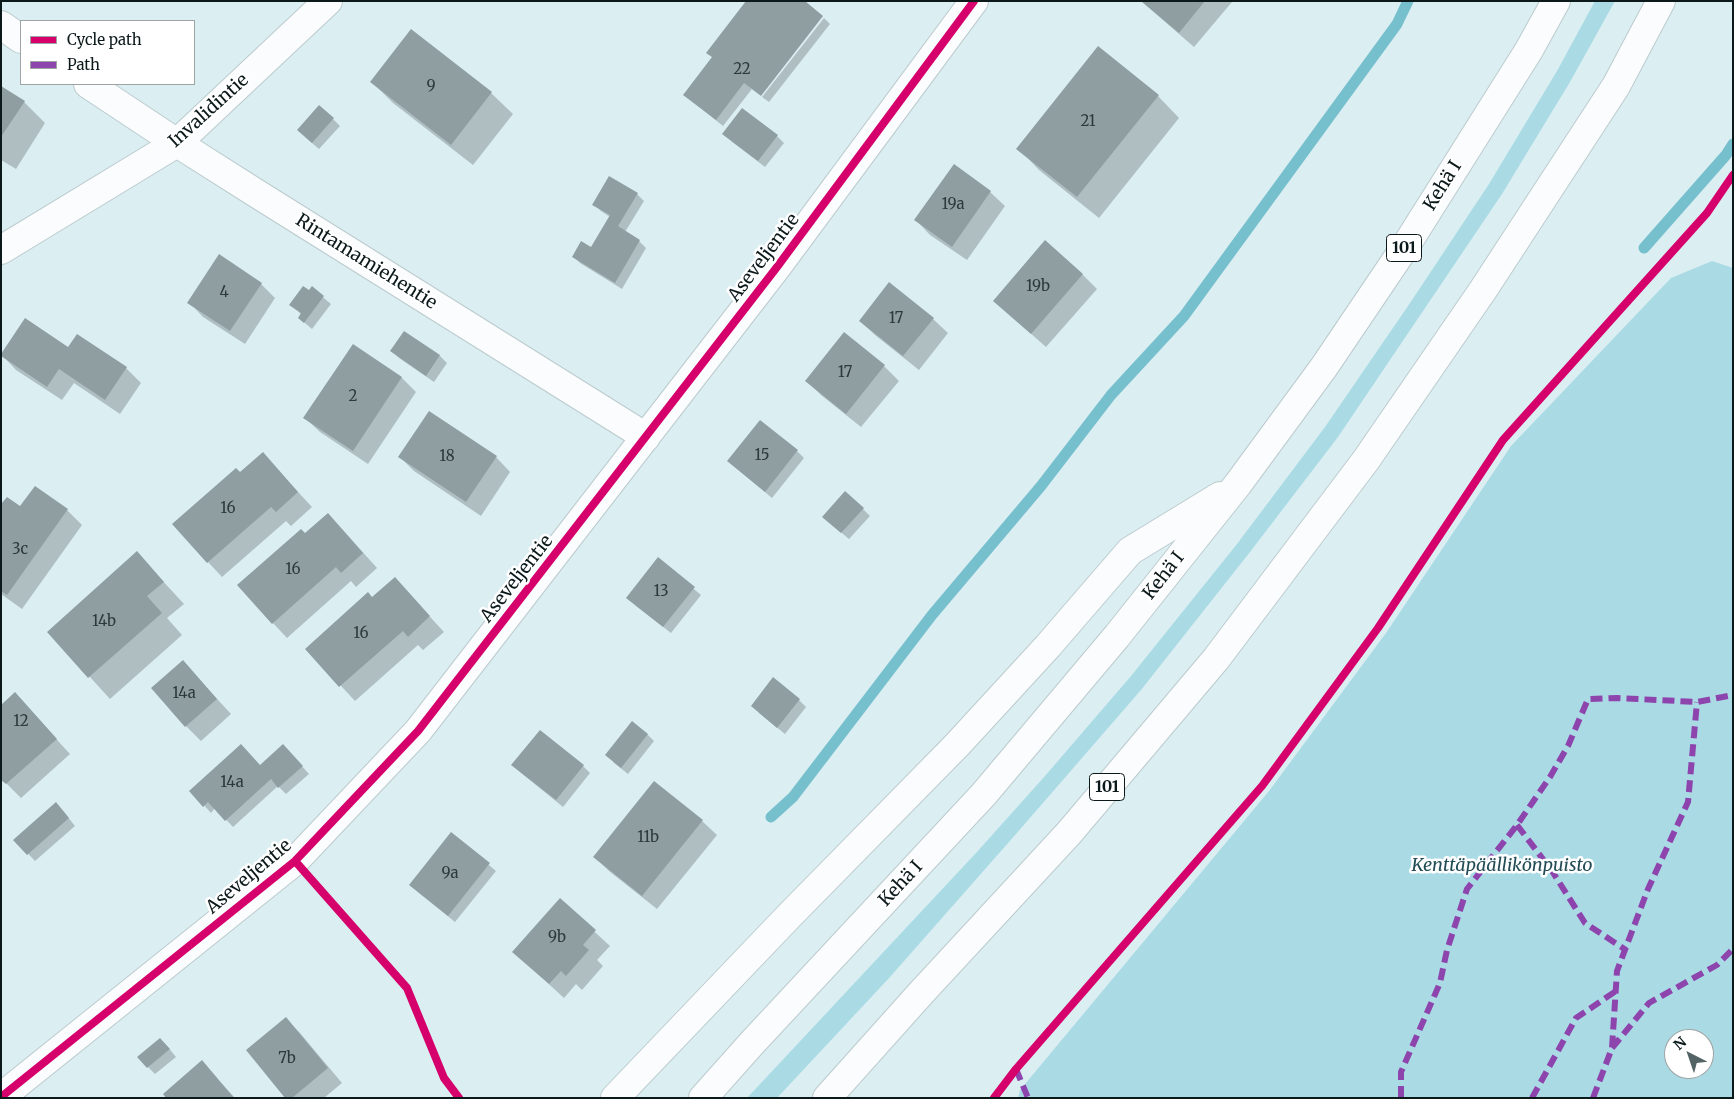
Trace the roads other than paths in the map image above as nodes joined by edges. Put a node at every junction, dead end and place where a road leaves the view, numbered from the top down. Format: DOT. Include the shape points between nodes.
graph roads {
  1 [pos="328,1"];
  2 [pos="974,1"];
  3 [pos="1556,1"];
  4 [pos="1661,1"];
  5 [pos="1,26"];
  6 [pos="20,38"];
  7 [pos="90,85"];
  8 [pos="177,143"];
  9 [pos="1,250"];
  10 [pos="646,437"];
  11 [pos="1238,484"];
  12 [pos="1,1096"];
  13 [pos="615,1098"];
  14 [pos="703,1098"];
  15 [pos="827,1098"];
  1 -- 8 [label="main road, Invalidintie"];
  2 -- 10 [label="main road, Aseveljentie"];
  3 -- 11 [label="main road, Kehä I / 101" via="1529,50 1405,247 1324,367"];
  4 -- 15 [label="main road, 101" via="1616,86 1483,290 1366,460 1216,659 1069,833"];
  5 -- 6 [label="main road"];
  7 -- 8 [label="main road, Rintamamiehentie"];
  8 -- 9 [label="main road, Invalidintie"];
  8 -- 10 [label="main road, Rintamamiehentie"];
  10 -- 12 [label="main road, Aseveljentie" via="418,730 295,861"];
  11 -- 13 [label="main road, 101" via="1130,551 957,745"];
  11 -- 14 [label="main road, Kehä I / 101" via="1117,636 984,794"];
}
